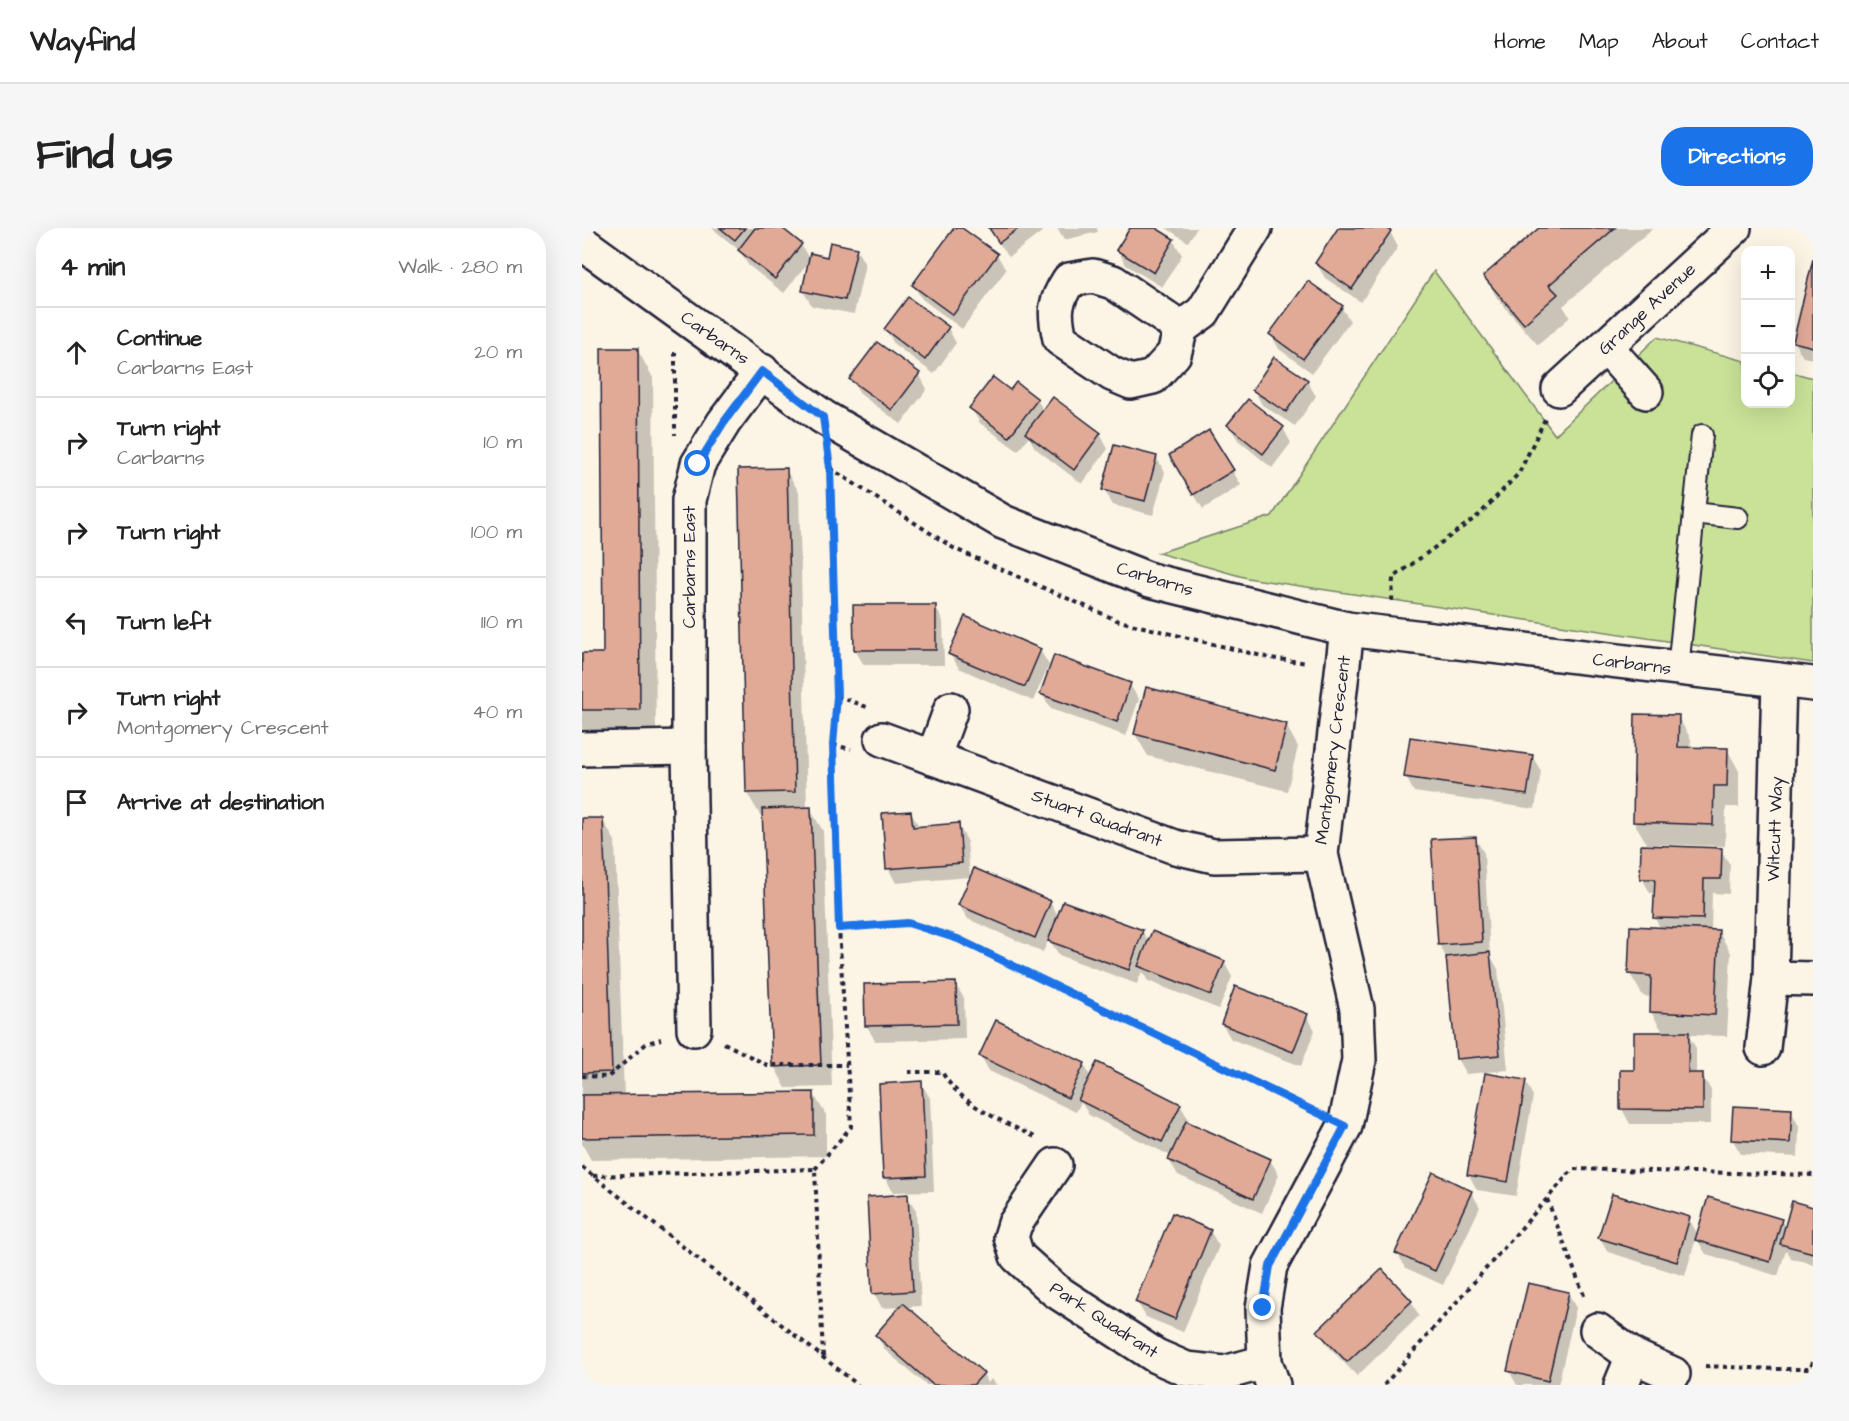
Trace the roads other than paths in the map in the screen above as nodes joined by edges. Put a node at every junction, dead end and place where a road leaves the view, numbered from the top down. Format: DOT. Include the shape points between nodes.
graph roads {
  1 [pos="1255,228"];
  2 [pos="1734,228"];
  3 [pos="582,243"];
  4 [pos="1181,328"];
  5 [pos="1606,347"];
  6 [pos="762,371"];
  7 [pos="1560,389"];
  8 [pos="1646,392"];
  9 [pos="1702,435"];
  10 [pos="1695,513"];
  11 [pos="1738,518"];
  12 [pos="1347,629"];
  13 [pos="1678,669"];
  14 [pos="1779,680"];
  15 [pos="1813,684"];
  16 [pos="951,710"];
  17 [pos="882,739"];
  18 [pos="689,747"];
  19 [pos="582,749"];
  20 [pos="933,758"];
  21 [pos="1321,854"];
  22 [pos="1772,978"];
  23 [pos="1813,979"];
  24 [pos="694,1029"];
  25 [pos="1763,1048"];
  26 [pos="1055,1165"];
  27 [pos="1597,1330"];
  28 [pos="1627,1371"];
  29 [pos="1269,1374"];
  30 [pos="1673,1374"];
  1 -- 4 [label="street" via="1203,312"];
  2 -- 5 [label="street, Grange Avenue"];
  3 -- 6 [label="street, Carbarns"];
  5 -- 7 [label="street, Grange Avenue"];
  5 -- 8 [label="street"];
  6 -- 12 [label="street, Carbarns" via="823,417 1014,526 1150,580"];
  6 -- 18 [label="street, Carbarns East" via="724,422 692,481"];
  9 -- 10 [label="lane"];
  10 -- 11 [label="lane"];
  10 -- 13 [label="lane"];
  12 -- 13 [label="street, Carbarns"];
  12 -- 21 [label="street, Montgomery Crescent"];
  13 -- 14 [label="street, Carbarns"];
  14 -- 15 [label="street, Carbarns"];
  14 -- 22 [label="street, Witcutt Way"];
  16 -- 20 [label="street"];
  17 -- 20 [label="street, Stuart Quadrant"];
  18 -- 19 [label="street"];
  18 -- 24 [label="street, Carbarns East"];
  20 -- 21 [label="street, Stuart Quadrant" via="1175,847 1214,856"];
  21 -- 29 [label="street, Montgomery Crescent" via="1357,1009 1359,1060 1345,1126 1270,1266 1263,1308"];
  22 -- 23 [label="street"];
  22 -- 25 [label="street, Witcutt Way"];
  26 -- 29 [label="street, Park Quadrant" via="1015,1224 1011,1237 1017,1256 1056,1291 1166,1361 1186,1369"];
  27 -- 28 [label="street"];
  28 -- 30 [label="street"];
}
